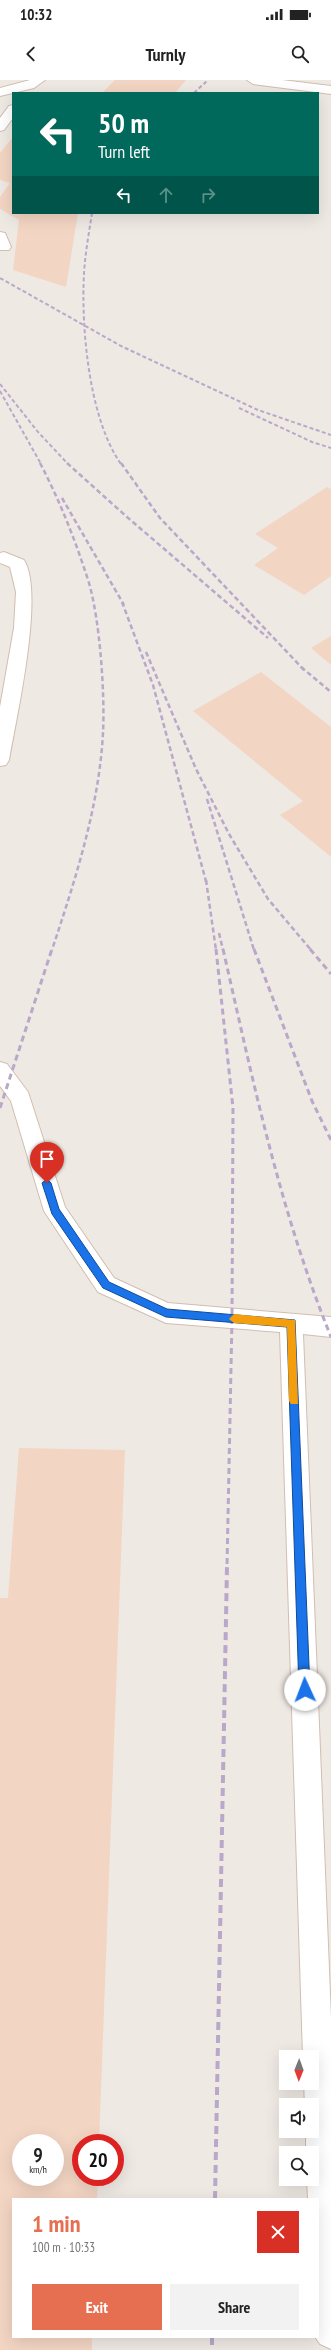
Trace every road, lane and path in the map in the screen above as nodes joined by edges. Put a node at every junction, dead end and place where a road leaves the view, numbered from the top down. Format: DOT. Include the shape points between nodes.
graph roads {
  1 [pos="253,80"];
  2 [pos="31,86"];
  3 [pos="331,90"];
  4 [pos="0,92"];
  5 [pos="12,110"];
  6 [pos="0,127"];
  7 [pos="0,558"];
  8 [pos="0,760"];
  9 [pos="0,1070"];
  10 [pos="291,1323"];
  11 [pos="331,1327"];
  12 [pos="331,2333"];
  1 -- 3 [label="lane"];
  2 -- 4 [label="lane"];
  5 -- 6 [label="lane"];
  7 -- 8 [label="lane" via="4,557 18,564 24,592 22,628"];
  9 -- 10 [label="lane" via="21,1098 55,1211 106,1285 166,1313"];
  10 -- 11 [label="lane"];
  10 -- 12 [label="lane" via="328,2330"];
}
